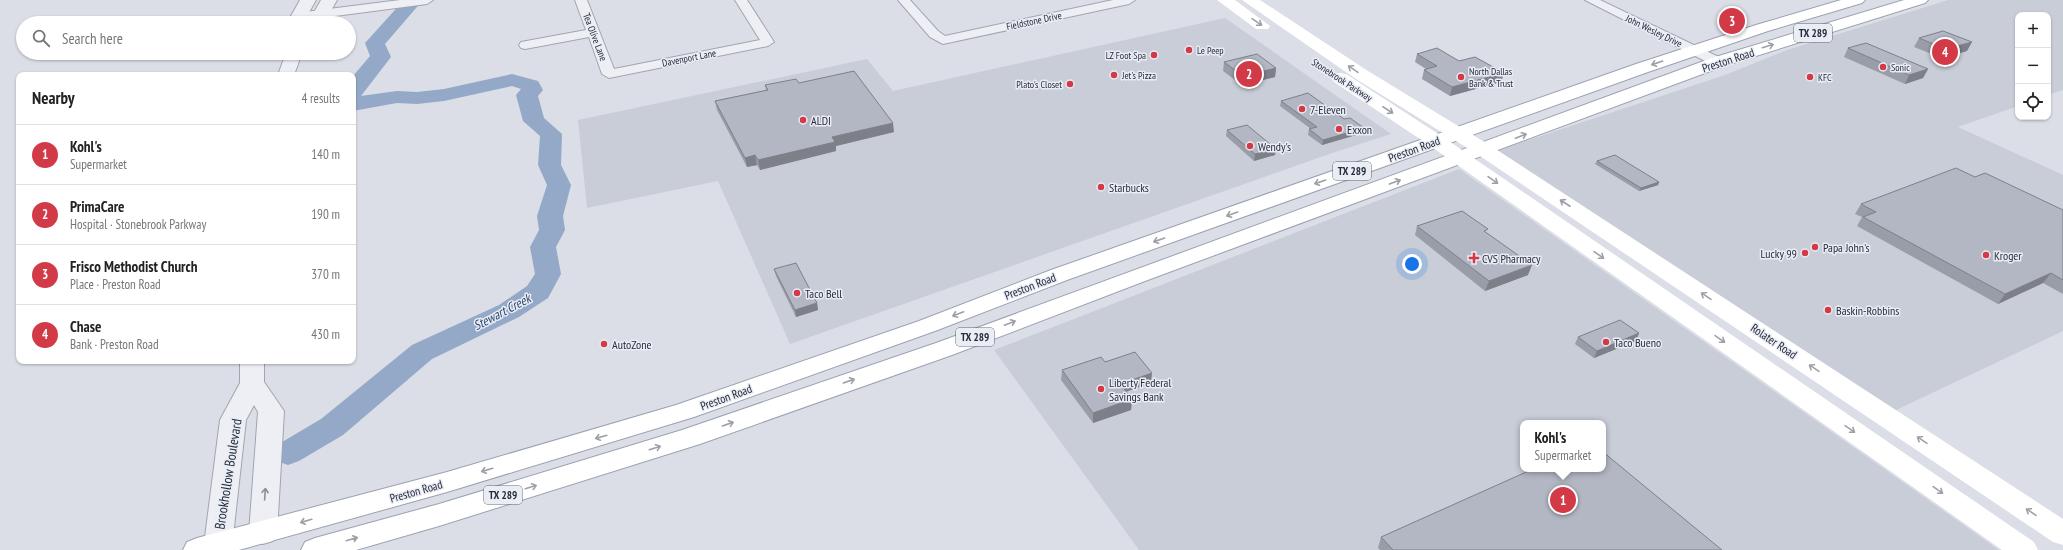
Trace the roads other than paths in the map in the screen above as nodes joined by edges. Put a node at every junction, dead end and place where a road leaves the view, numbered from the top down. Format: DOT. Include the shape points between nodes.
graph roads {
  1 [pos="308,0"];
  2 [pos="329,0"];
  3 [pos="427,0"];
  4 [pos="581,0"];
  5 [pos="741,0"];
  6 [pos="904,0"];
  7 [pos="1129,0"];
  8 [pos="1225,0"];
  9 [pos="1250,0"];
  10 [pos="1591,0"];
  11 [pos="1857,0"];
  12 [pos="1920,0"];
  13 [pos="298,16"];
  14 [pos="320,16"];
  15 [pos="330,16"];
  16 [pos="1298,32"];
  17 [pos="593,33"];
  18 [pos="1276,36"];
  19 [pos="525,45"];
  20 [pos="1693,50"];
  21 [pos="1718,62"];
  22 [pos="609,74"];
  23 [pos="1458,133"];
  24 [pos="1436,141"];
  25 [pos="1484,150"];
  26 [pos="1461,158"];
  27 [pos="1196,227"];
  28 [pos="1218,247"];
  29 [pos="1669,272"];
  30 [pos="1642,285"];
  31 [pos="797,371"];
  32 [pos="252,372"];
  33 [pos="771,380"];
  34 [pos="812,394"];
  35 [pos="1858,398"];
  36 [pos="785,404"];
  37 [pos="1826,412"];
  38 [pos="2063,534"];
  39 [pos="261,542"];
  40 [pos="210,548"];
  41 [pos="315,550"];
  42 [pos="2024,550"];
  1 -- 13 [label="street"];
  2 -- 14 [label="street"];
  3 -- 15 [label="street"];
  4 -- 17 [label="street, Tea Olive Lane"];
  5 -- 22 [label="street, Davenport Lane" via="768,42"];
  6 -- 7 [label="street, Fieldstone Drive" via="939,39 950,39"];
  8 -- 18 [label="main road, Stonebrook Parkway, one-way"];
  9 -- 16 [label="main road, Stonebrook Parkway"];
  10 -- 20 [label="street, John Wesley Drive"];
  11 -- 20 [label="main road, Preston Road / TX 289"];
  21 -- 12 [label="main road, Preston Road / TX 289, one-way"];
  16 -- 18 [label="main road"];
  23 -- 16 [label="main road, Stonebrook Parkway, one-way" via="1362,75"];
  17 -- 19 [label="street"];
  17 -- 22 [label="street, Tea Olive Lane"];
  18 -- 24 [label="main road, Stonebrook Parkway, one-way"];
  20 -- 21 [label="street, John Wesley Drive"];
  20 -- 23 [label="main road, Preston Road / TX 289, one-way"];
  25 -- 21 [label="main road, Preston Road / TX 289, one-way"];
  23 -- 24 [label="main road, Preston Road / TX 289"];
  23 -- 25 [label="main road, Stonebrook Parkway"];
  24 -- 26 [label="main road, Stonebrook Parkway"];
  24 -- 27 [label="main road, Preston Road / TX 289, one-way"];
  25 -- 26 [label="main road, Preston Road / TX 289"];
  29 -- 25 [label="main road, Rolater Road, one-way"];
  28 -- 26 [label="main road, Preston Road / TX 289, one-way"];
  26 -- 30 [label="main road, one-way"];
  27 -- 28 [label="main road"];
  27 -- 31 [label="main road, Preston Road / TX 289, one-way" via="1059,275 928,326"];
  34 -- 28 [label="main road, Preston Road / TX 289, one-way" via="944,349"];
  29 -- 30 [label="main road"];
  35 -- 29 [label="main road, Rolater Road, one-way"];
  30 -- 37 [label="main road, one-way"];
  31 -- 33 [label="main road, Preston Road / TX 289"];
  31 -- 34 [label="main road"];
  39 -- 32 [label="street, Brookhollow Boulevard, one-way" via="271,411"];
  32 -- 40 [label="street, Brookhollow Boulevard" via="234,420"];
  33 -- 36 [label="main road"];
  33 -- 39 [label="main road, Preston Road / TX 289, one-way" via="627,429"];
  34 -- 36 [label="main road, Preston Road / TX 289"];
  35 -- 37 [label="main road"];
  38 -- 35 [label="main road, Rolater Road, one-way"];
  41 -- 36 [label="main road, Preston Road / TX 289, one-way" via="578,473"];
  37 -- 42 [label="main road, one-way"];
  39 -- 40 [label="main road, Preston Road / TX 289"];
}
